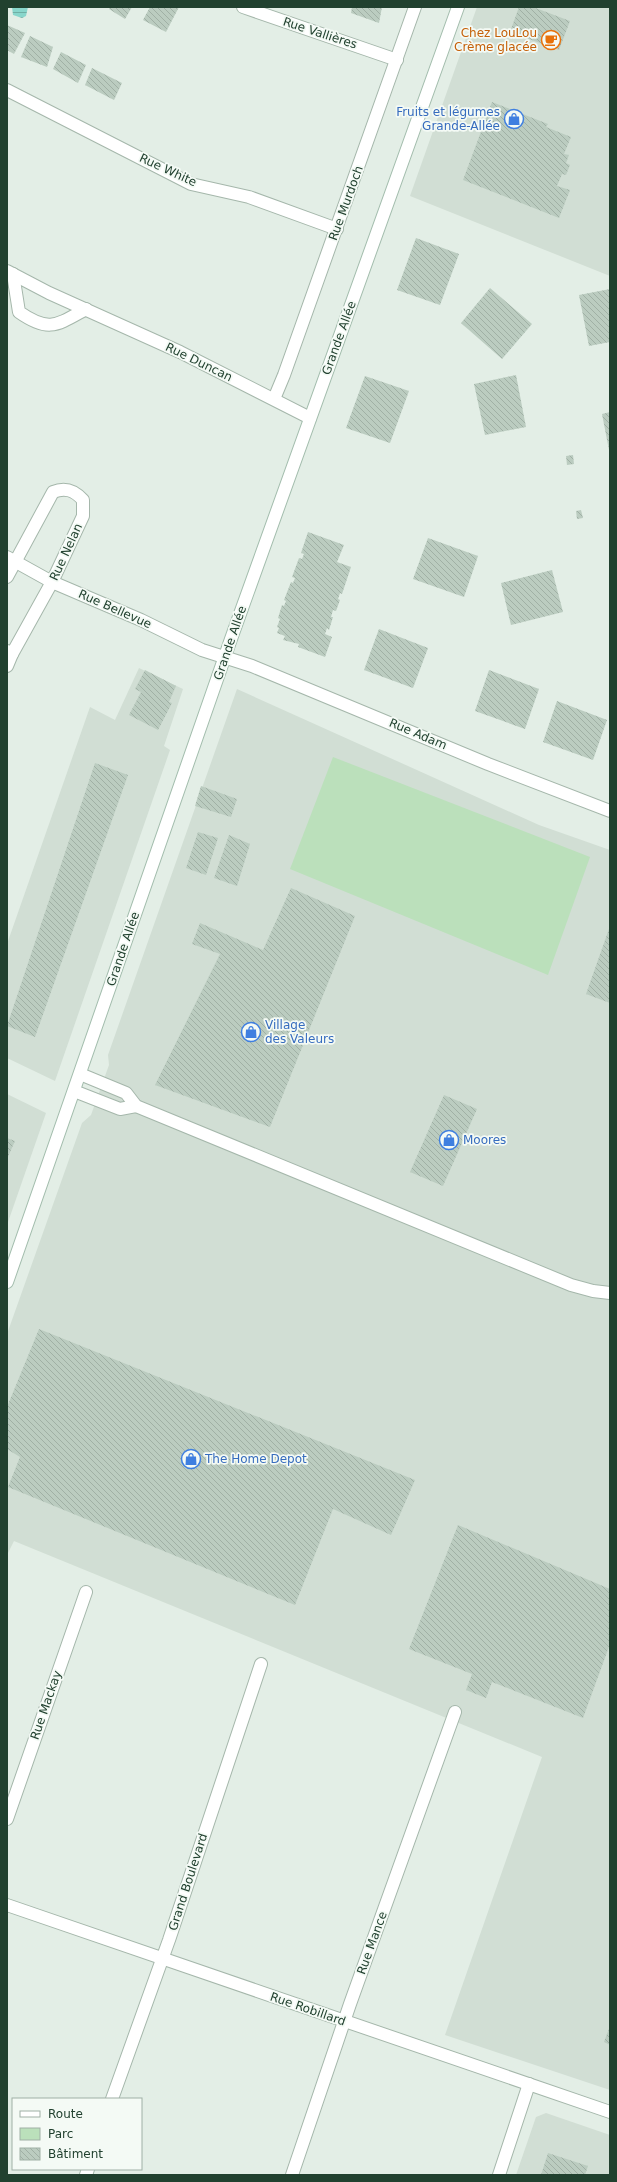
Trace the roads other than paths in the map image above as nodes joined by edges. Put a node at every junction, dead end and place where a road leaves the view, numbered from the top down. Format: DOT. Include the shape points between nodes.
graph roads {
  1 [pos="242,7"];
  2 [pos="415,7"];
  3 [pos="458,7"];
  4 [pos="397,60"];
  5 [pos="7,90"];
  6 [pos="337,229"];
  7 [pos="10,273"];
  8 [pos="86,309"];
  9 [pos="274,399"];
  10 [pos="310,418"];
  11 [pos="12,559"];
  12 [pos="7,577"];
  13 [pos="52,582"];
  14 [pos="10,653"];
  15 [pos="225,658"];
  16 [pos="7,666"];
  17 [pos="610,811"];
  18 [pos="80,1074"];
  19 [pos="74,1091"];
  20 [pos="136,1106"];
  21 [pos="7,1282"];
  22 [pos="610,1293"];
  23 [pos="86,1592"];
  24 [pos="261,1664"];
  25 [pos="455,1712"];
  26 [pos="7,1819"];
  27 [pos="7,1905"];
  28 [pos="162,1959"];
  29 [pos="344,2021"];
  30 [pos="530,2084"];
  31 [pos="112,2098"];
  32 [pos="610,2112"];
  33 [pos="292,2175"];
  34 [pos="499,2175"];
  1 -- 4 [label="street, Rue Vallières"];
  2 -- 4 [label="street, Rue Murdoch"];
  3 -- 10 [label="street, Grande Allée"];
  4 -- 6 [label="street, Rue Murdoch"];
  5 -- 6 [label="street, Rue White" via="191,184 249,197"];
  6 -- 9 [label="street, Rue Murdoch"];
  7 -- 8 [label="street, Rue Duncan"];
  7 -- 8 [label="street, Rue Duncan" via="19,312 33,322 56,326"];
  8 -- 9 [label="street, Rue Duncan"];
  9 -- 10 [label="street, Rue Duncan"];
  10 -- 15 [label="street, Grande Allée"];
  11 -- 12 [label="street, Rue Nelan"];
  11 -- 13 [label="street, Rue Bellevue"];
  11 -- 13 [label="street, Rue Nelan" via="53,492 60,489 78,494 83,500 82,516"];
  13 -- 14 [label="street, Rue Nelan"];
  13 -- 15 [label="street, Rue Bellevue"];
  14 -- 16 [label="street, Rue Nelan"];
  15 -- 17 [label="street, Rue Adam" via="278,676 488,764"];
  15 -- 18 [label="street, Grande Allée"];
  18 -- 19 [label="street, Grande Allée"];
  18 -- 20 [label="street" via="126,1093"];
  19 -- 20 [label="street" via="120,1109"];
  19 -- 21 [label="street, Grande Allée"];
  20 -- 22 [label="street" via="571,1285"];
  23 -- 26 [label="street, Rue Mackay"];
  24 -- 28 [label="street, Grand Boulevard"];
  25 -- 29 [label="street, Rue Mance"];
  27 -- 28 [label="street, Rue Robillard"];
  28 -- 29 [label="street, Rue Robillard"];
  28 -- 31 [label="street, Grand Boulevard"];
  29 -- 30 [label="street, Rue Robillard"];
  29 -- 33 [label="street, Rue Mance"];
  30 -- 32 [label="street, Rue Robillard"];
  30 -- 34 [label="street"];
}
